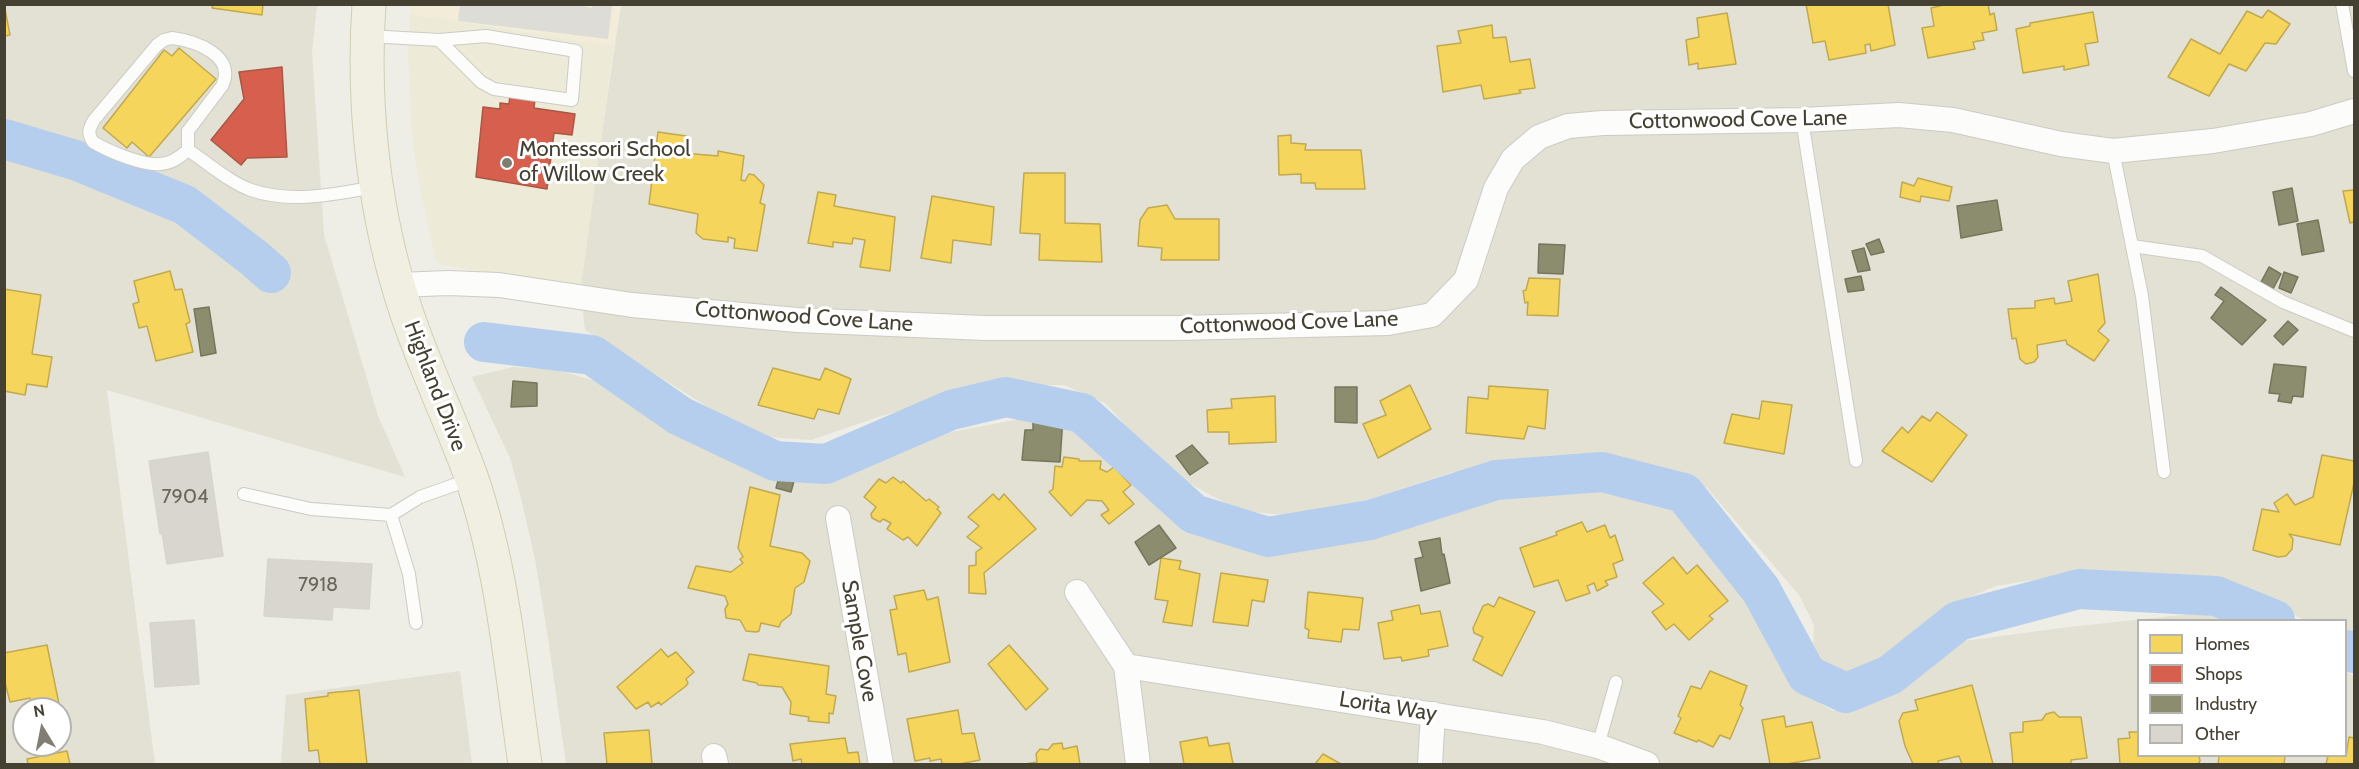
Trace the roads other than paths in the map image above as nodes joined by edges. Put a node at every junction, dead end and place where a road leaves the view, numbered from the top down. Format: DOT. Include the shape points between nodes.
graph roads {
  1 [pos="2342,4"];
  2 [pos="368,20"];
  3 [pos="439,40"];
  4 [pos="2355,71"];
  5 [pos="2355,111"];
  6 [pos="1803,120"];
  7 [pos="188,150"];
  8 [pos="2113,151"];
  9 [pos="377,187"];
  10 [pos="2132,246"];
  11 [pos="399,285"];
  12 [pos="2355,332"];
  13 [pos="1856,461"];
  14 [pos="2164,472"];
  15 [pos="472,479"];
  16 [pos="244,494"];
  17 [pos="391,515"];
  18 [pos="838,518"];
  19 [pos="1077,592"];
  20 [pos="416,623"];
  21 [pos="1126,666"];
  22 [pos="1616,682"];
  23 [pos="1433,714"];
  24 [pos="1598,746"];
  25 [pos="525,765"];
  26 [pos="881,765"];
  27 [pos="1138,765"];
  28 [pos="1430,765"];
  29 [pos="1647,765"];
  1 -- 4 [label="lane"];
  2 -- 3 [label="lane"];
  2 -- 9 [label="main road, Highland Drive" via="369,112"];
  3 -- 3 [label="lane" via="481,82 494,89 572,100 576,51 486,36"];
  5 -- 8 [label="street, Cottonwood Cove Lane" via="2311,124 2212,141"];
  6 -- 8 [label="street, Cottonwood Cove Lane" via="1899,116 1953,120 2061,144"];
  6 -- 11 [label="street, Cottonwood Cove Lane" via="1603,123 1568,126 1539,137 1513,159 1496,188 1466,280 1432,315 1388,323 973,327 797,320 632,304 499,285"];
  6 -- 13 [label="lane"];
  7 -- 7 [label="lane" via="168,163 147,164 101,147 89,136 94,120 164,40 198,45 222,60 225,69 222,86 188,131"];
  7 -- 9 [label="lane" via="237,183 266,193 301,197"];
  8 -- 10 [label="lane"];
  9 -- 11 [label="main road, Highland Drive"];
  10 -- 12 [label="lane" via="2202,256 2283,302"];
  10 -- 14 [label="lane"];
  11 -- 15 [label="main road, Highland Drive"];
  15 -- 17 [label="lane" via="420,497"];
  15 -- 25 [label="main road, Highland Drive" via="497,572"];
  16 -- 17 [label="lane" via="311,509"];
  17 -- 20 [label="lane" via="409,574"];
  18 -- 26 [label="street, Sample Cove"];
  19 -- 21 [label="street"];
  21 -- 23 [label="street, Lorita Way"];
  21 -- 27 [label="street"];
  22 -- 24 [label="lane"];
  23 -- 24 [label="street, Lorita Way" via="1543,732"];
  23 -- 28 [label="street"];
  24 -- 29 [label="street, Lorita Way"];
}
